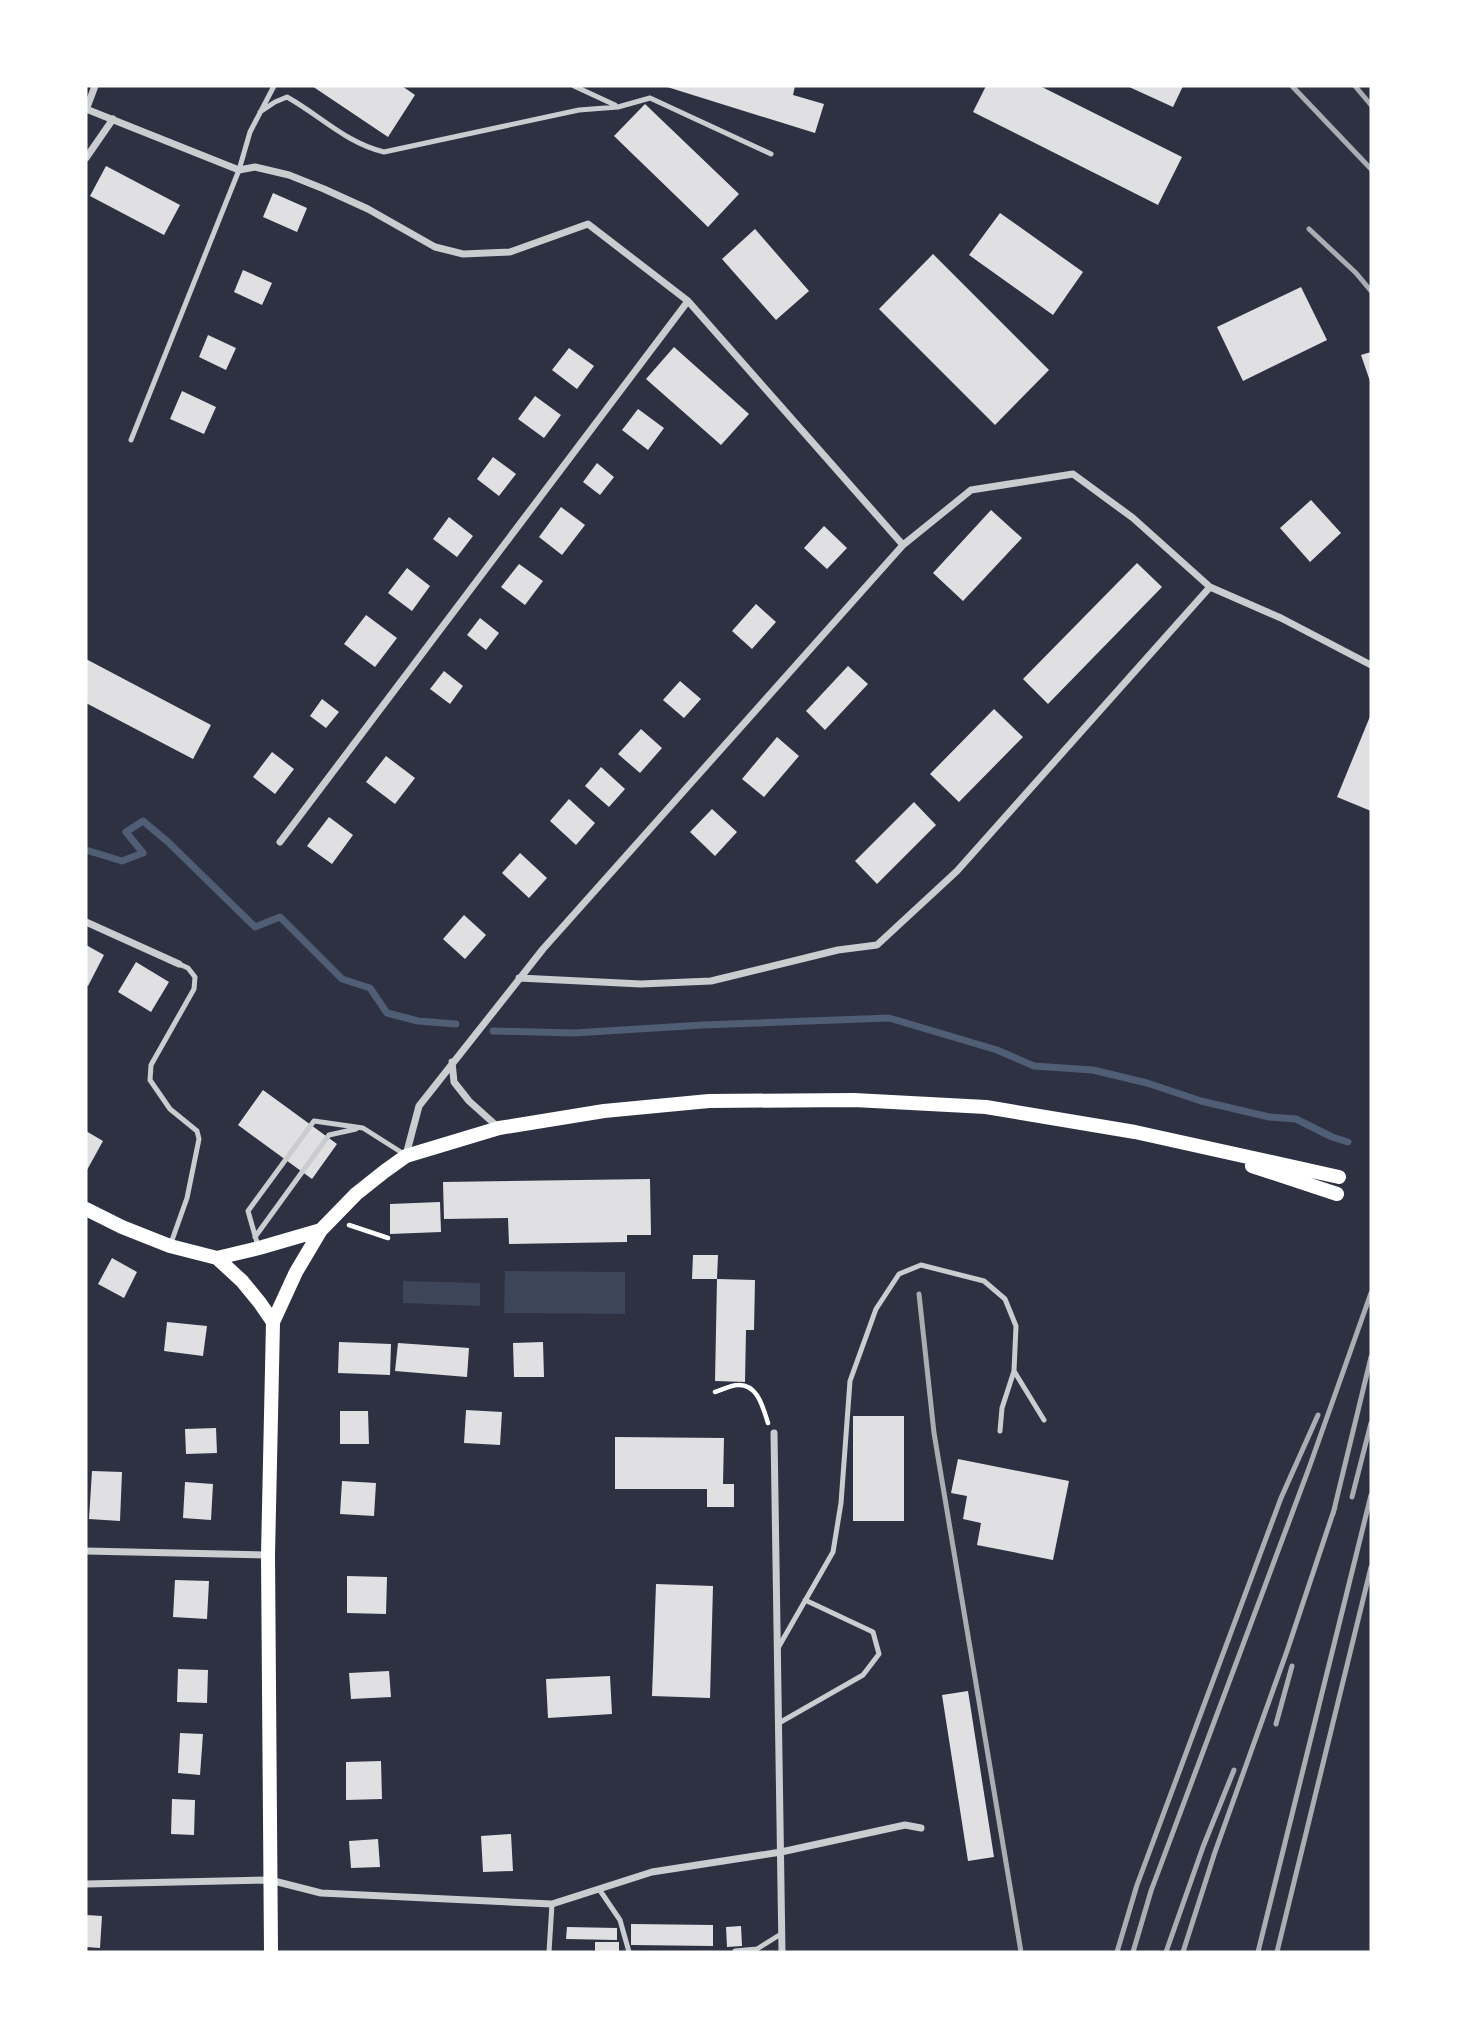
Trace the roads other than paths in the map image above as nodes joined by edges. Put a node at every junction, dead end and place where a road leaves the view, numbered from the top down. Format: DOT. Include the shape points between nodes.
graph roads {
  1 [pos="95,86"];
  2 [pos="274,86"];
  3 [pos="574,86"];
  4 [pos="618,107"];
  5 [pos="86,110"];
  6 [pos="260,112"];
  7 [pos="113,119"];
  8 [pos="771,154"];
  9 [pos="86,158"];
  10 [pos="239,170"];
  11 [pos="688,300"];
  12 [pos="131,440"];
  13 [pos="902,545"];
  14 [pos="1210,587"];
  15 [pos="1371,666"];
  16 [pos="279,842"];
  17 [pos="86,922"];
  18 [pos="179,964"];
  19 [pos="519,978"];
  20 [pos="452,1061"];
  21 [pos="363,1128"];
  22 [pos="499,1128"];
  23 [pos="1181,1142"];
  24 [pos="406,1156"];
  25 [pos="1339,1177"];
  26 [pos="1337,1194"];
  27 [pos="86,1209"];
  28 [pos="326,1224"];
  29 [pos="257,1243"];
  30 [pos="170,1246"];
  31 [pos="217,1258"];
  32 [pos="273,1322"];
  33 [pos="1014,1371"];
  34 [pos="1044,1420"];
  35 [pos="1000,1431"];
  36 [pos="774,1433"];
  37 [pos="86,1551"];
  38 [pos="268,1555"];
  39 [pos="805,1600"];
  40 [pos="778,1648"];
  41 [pos="779,1723"];
  42 [pos="921,1828"];
  43 [pos="781,1852"];
  44 [pos="270,1880"];
  45 [pos="86,1884"];
  46 [pos="599,1889"];
  47 [pos="552,1904"];
  48 [pos="781,1934"];
  49 [pos="734,1951"];
  50 [pos="271,1952"];
  51 [pos="549,1952"];
  52 [pos="629,1952"];
  53 [pos="782,1952"];
  1 -- 5 [label="street"];
  2 -- 6 [label="lane"];
  3 -- 4 [label="lane"];
  4 -- 6 [label="lane" via="579,110 384,152 352,140 287,97"];
  4 -- 8 [label="lane" via="650,98"];
  5 -- 7 [label="street"];
  6 -- 10 [label="lane"];
  7 -- 9 [label="street"];
  7 -- 10 [label="street"];
  10 -- 11 [label="street" via="255,167 289,175 368,209 435,247 464,254 510,252 588,224"];
  10 -- 12 [label="lane"];
  11 -- 13 [label="street"];
  11 -- 16 [label="street"];
  13 -- 14 [label="street" via="971,490 1073,474 1133,518"];
  13 -- 19 [label="street"];
  14 -- 15 [label="street"];
  14 -- 19 [label="street" via="957,871 877,944 711,981 641,984"];
  17 -- 18 [label="street"];
  18 -- 30 [label="lane" via="195,977 194,989 151,1065 150,1080 170,1109 197,1131 199,1139 187,1198"];
  19 -- 20 [label="street"];
  20 -- 22 [label="street" via="454,1082"];
  20 -- 24 [label="street" via="419,1105"];
  21 -- 24 [label="lane"];
  21 -- 29 [label="lane" via="330,1135"];
  21 -- 29 [label="lane" via="314,1121 248,1211"];
  22 -- 23 [label="main road" via="709,1101 854,1100 986,1107"];
  22 -- 24 [label="main road"];
  23 -- 25 [label="main road"];
  23 -- 26 [label="main road"];
  24 -- 28 [label="main road"];
  27 -- 30 [label="main road"];
  28 -- 29 [label="main road"];
  28 -- 32 [label="main road" via="296,1272"];
  29 -- 31 [label="main road"];
  30 -- 31 [label="main road"];
  31 -- 32 [label="main road" via="242,1281"];
  32 -- 38 [label="main road"];
  33 -- 34 [label="lane"];
  33 -- 35 [label="lane"];
  33 -- 39 [label="lane" via="1016,1326 1004,1299 985,1281 920,1265 899,1274 876,1309 850,1381 833,1552"];
  36 -- 40 [label="street"];
  37 -- 38 [label="street"];
  38 -- 44 [label="main road"];
  39 -- 40 [label="lane"];
  39 -- 41 [label="lane" via="873,1632 879,1654 863,1675"];
  40 -- 41 [label="street"];
  41 -- 43 [label="street"];
  42 -- 43 [label="street" via="905,1825"];
  43 -- 46 [label="street" via="652,1872"];
  43 -- 48 [label="street"];
  44 -- 45 [label="street"];
  44 -- 47 [label="street" via="321,1892"];
  44 -- 50 [label="main road"];
  46 -- 47 [label="street"];
  46 -- 52 [label="lane" via="620,1920"];
  47 -- 51 [label="lane"];
  48 -- 49 [label="lane" via="757,1949"];
  48 -- 53 [label="street"];
}
